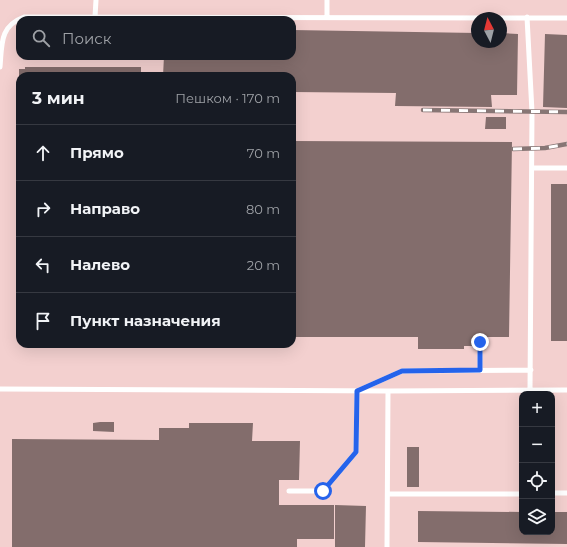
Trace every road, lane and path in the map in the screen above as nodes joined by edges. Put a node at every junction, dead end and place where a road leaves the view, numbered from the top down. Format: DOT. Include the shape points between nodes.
graph roads {
  1 [pos="96,0"];
  2 [pos="327,0"];
  3 [pos="95,16"];
  4 [pos="296,17"];
  5 [pos="327,17"];
  6 [pos="527,17"];
  7 [pos="567,18"];
  8 [pos="16,20"];
  9 [pos="0,68"];
  10 [pos="532,168"];
  11 [pos="567,168"];
  12 [pos="480,342"];
  13 [pos="480,370"];
  14 [pos="530,370"];
  15 [pos="0,388"];
  16 [pos="530,390"];
  17 [pos="567,390"];
  18 [pos="357,391"];
  19 [pos="388,391"];
  20 [pos="289,491"];
  21 [pos="567,493"];
  22 [pos="388,494"];
  23 [pos="519,494"];
  24 [pos="555,494"];
  25 [pos="387,547"];
  1 -- 3 [label="lane"];
  2 -- 5 [label="lane"];
  4 -- 5 [label="lane"];
  5 -- 6 [label="lane"];
  6 -- 7 [label="lane"];
  6 -- 10 [label="lane"];
  8 -- 9 [label="lane" via="6,28 2,40"];
  10 -- 11 [label="lane"];
  10 -- 14 [label="lane"];
  12 -- 13 [label="lane"];
  13 -- 14 [label="lane"];
  13 -- 18 [label="lane" via="402,371"];
  14 -- 16 [label="lane"];
  15 -- 18 [label="lane"];
  16 -- 17 [label="lane"];
  16 -- 19 [label="lane"];
  18 -- 19 [label="lane"];
  18 -- 20 [label="lane" via="356,452 323,491"];
  19 -- 22 [label="lane"];
  21 -- 24 [label="lane"];
  22 -- 23 [label="lane"];
  22 -- 25 [label="lane"];
}
